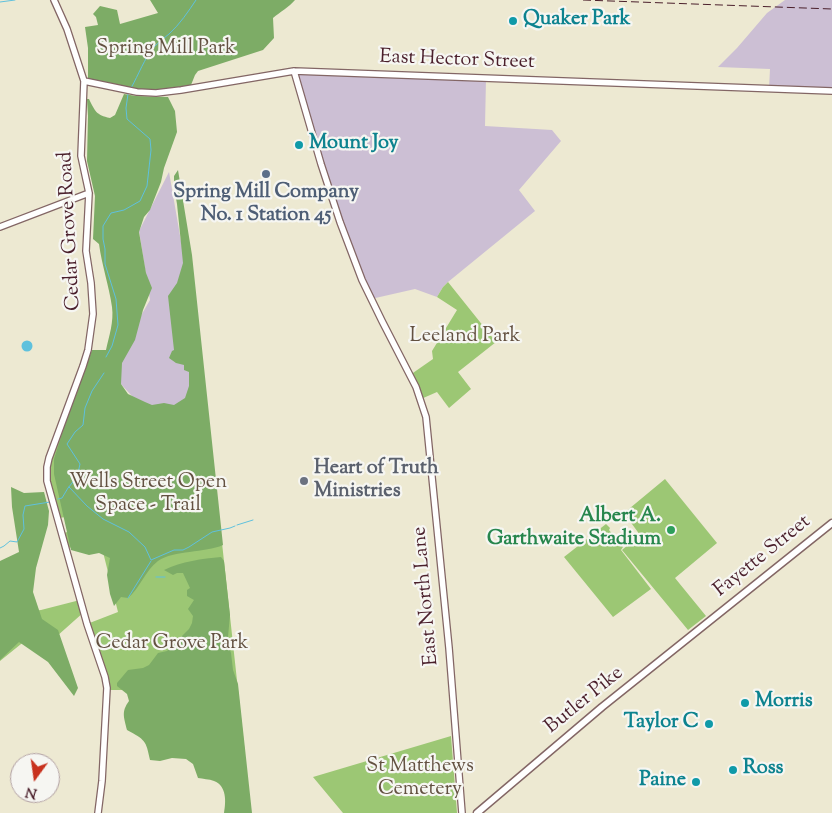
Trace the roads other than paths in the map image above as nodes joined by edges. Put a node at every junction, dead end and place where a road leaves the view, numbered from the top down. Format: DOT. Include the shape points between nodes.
graph roads {
  1 [pos="54,0"];
  2 [pos="294,71"];
  3 [pos="84,81"];
  4 [pos="832,91"];
  5 [pos="89,193"];
  6 [pos="0,227"];
  7 [pos="832,523"];
  8 [pos="715,616"];
  9 [pos="98,813"];
  10 [pos="462,813"];
  11 [pos="477,813"];
  1 -- 3 [label="street, Cedar Grove Road"];
  2 -- 3 [label="street, East Hector Street" via="156,93"];
  2 -- 4 [label="street, East Hector Street"];
  2 -- 10 [label="street, East North Lane" via="321,164 362,280 414,383 426,417"];
  3 -- 5 [label="street, Cedar Grove Road" via="82,156"];
  5 -- 6 [label="street"];
  5 -- 9 [label="street, Cedar Grove Road" via="86,251 93,314 83,366 49,458 47,481 107,688"];
  7 -- 8 [label="main road, Fayette Street"];
  8 -- 11 [label="main road, Butler Pike"];
}
